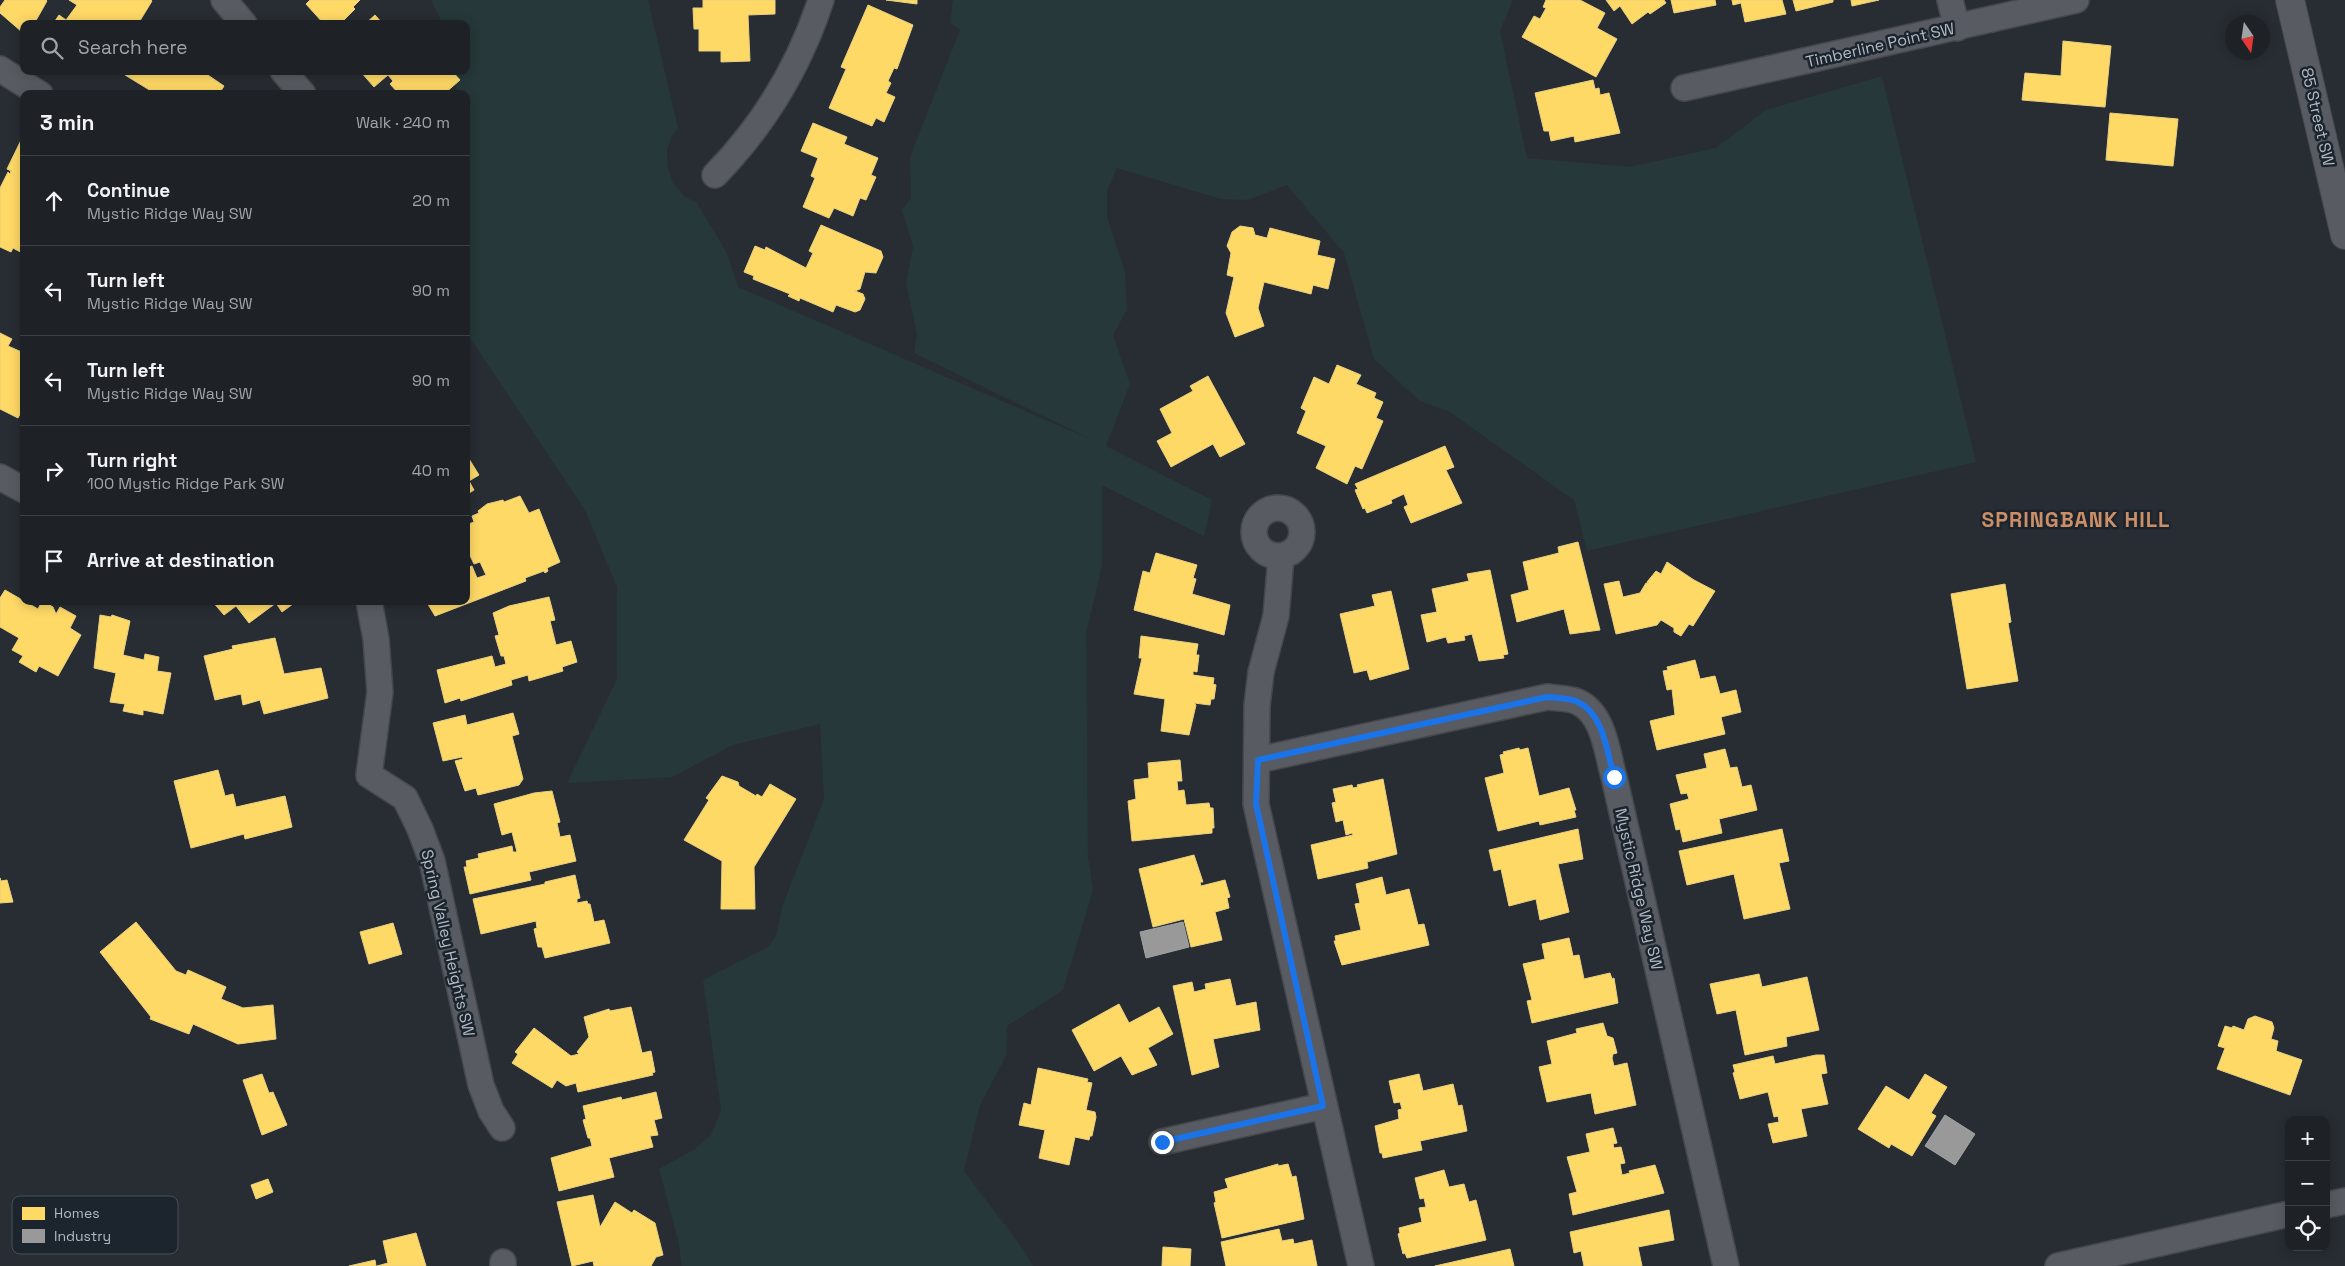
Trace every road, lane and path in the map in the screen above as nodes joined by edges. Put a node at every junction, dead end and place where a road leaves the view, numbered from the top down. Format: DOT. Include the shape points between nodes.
graph roads {
  1 [pos="224,0"];
  2 [pos="821,0"];
  3 [pos="1950,0"];
  4 [pos="2076,0"];
  5 [pos="2290,0"];
  6 [pos="241,20"];
  7 [pos="1957,28"];
  8 [pos="0,69"];
  9 [pos="1684,88"];
  10 [pos="34,90"];
  11 [pos="715,175"];
  12 [pos="2345,235"];
  13 [pos="0,477"];
  14 [pos="20,488"];
  15 [pos="1281,557"];
  16 [pos="370,605"];
  17 [pos="1258,760"];
  18 [pos="1323,1106"];
  19 [pos="502,1128"];
  20 [pos="1162,1142"];
  21 [pos="2345,1201"];
  22 [pos="2330,1204"];
  23 [pos="2285,1215"];
  24 [pos="1360,1266"];
  25 [pos="1726,1266"];
  26 [pos="2058,1266"];
  1 -- 6 [label="street"];
  2 -- 11 [label="street" via="805,44 782,88 751,135"];
  3 -- 7 [label="street"];
  4 -- 7 [label="street, Timberline Point SW"];
  5 -- 12 [label="street, 85 Street SW"];
  7 -- 9 [label="street, Timberline Point SW"];
  8 -- 10 [label="street"];
  13 -- 14 [label="street"];
  15 -- 17 [label="street" via="1276,616 1261,672 1257,706"];
  16 -- 19 [label="street, Spring Valley Heights SW" via="380,692 369,775 405,798 420,829 432,861 481,1086"];
  17 -- 18 [label="street" via="1256,804"];
  17 -- 25 [label="street, Mystic Ridge Way SW" via="1547,697 1578,702 1593,714 1602,733 1614,777"];
  18 -- 20 [label="street"];
  18 -- 24 [label="street"];
  21 -- 22 [label="street"];
  23 -- 26 [label="street"];
}
